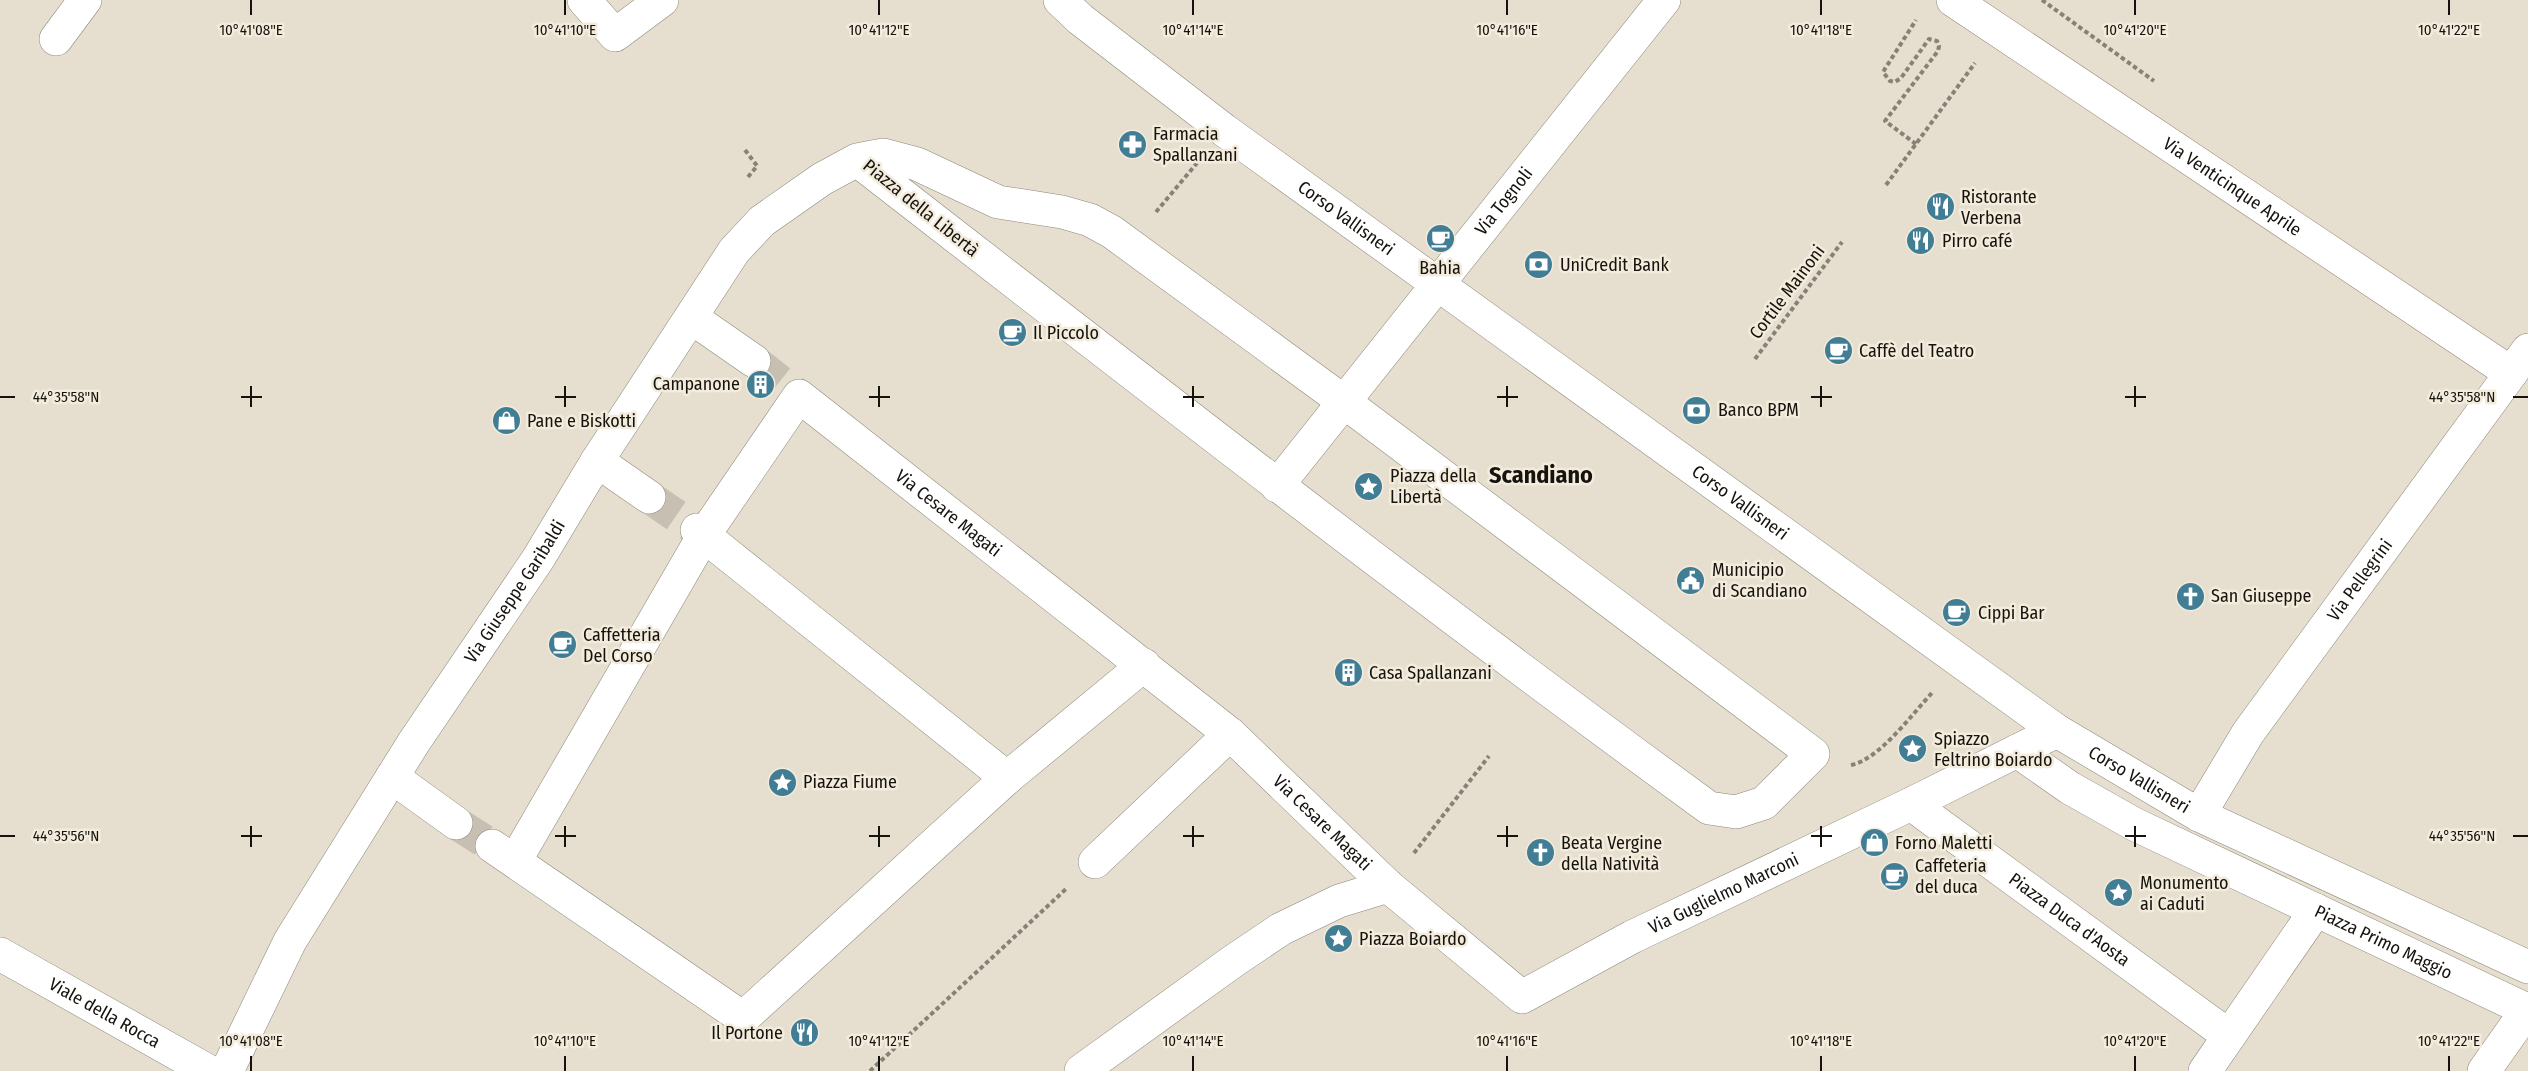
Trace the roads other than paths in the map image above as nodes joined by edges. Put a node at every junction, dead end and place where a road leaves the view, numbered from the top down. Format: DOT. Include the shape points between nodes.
graph roads {
  1 [pos="85,0"];
  2 [pos="584,0"];
  3 [pos="662,0"];
  4 [pos="1060,0"];
  5 [pos="1664,0"];
  6 [pos="1953,0"];
  7 [pos="56,39"];
  8 [pos="857,160"];
  9 [pos="1437,285"];
  10 [pos="692,318"];
  11 [pos="754,361"];
  12 [pos="2520,362"];
  13 [pos="1343,401"];
  14 [pos="597,461"];
  15 [pos="1277,486"];
  16 [pos="649,497"];
  17 [pos="700,532"];
  18 [pos="1144,665"];
  19 [pos="2058,731"];
  20 [pos="1230,734"];
  21 [pos="2017,751"];
  22 [pos="392,777"];
  23 [pos="1007,777"];
  24 [pos="1911,804"];
  25 [pos="2199,815"];
  26 [pos="456,823"];
  27 [pos="1095,862"];
  28 [pos="1388,886"];
  29 [pos="2316,910"];
  30 [pos="0,954"];
  31 [pos="2528,967"];
  32 [pos="2229,1036"];
  33 [pos="208,1071"];
  34 [pos="227,1071"];
  35 [pos="1081,1071"];
  36 [pos="2205,1071"];
  37 [pos="2484,1071"];
  1 -- 7 [label="street"];
  2 -- 3 [label="street" via="615,35"];
  4 -- 9 [label="street, Corso Vallisneri" via="1224,130"];
  5 -- 9 [label="street, Via Tognoli"];
  6 -- 12 [label="street, Via Venticinque Aprile"];
  8 -- 10 [label="street, Via Giuseppe Garibaldi" via="762,221 734,251"];
  8 -- 13 [label="street, Piazza della Libertà" via="883,155 917,164 998,202 1090,220 1130,244"];
  8 -- 15 [label="street, Piazza della Libertà"];
  9 -- 13 [label="street, Via Tognoli"];
  9 -- 19 [label="street, Corso Vallisneri"];
  10 -- 11 [label="street"];
  10 -- 14 [label="street, Via Giuseppe Garibaldi"];
  12 -- 25 [label="street, Via Pellegrini" via="2248,733"];
  13 -- 15 [label="street"];
  13 -- 15 [label="street, Piazza della Libertà" via="1813,754 1764,803 1736,812 1709,808"];
  14 -- 16 [label="street"];
  14 -- 22 [label="street, Via Giuseppe Garibaldi" via="538,559"];
  17 -- 18 [label="street, Via Cesare Magati" via="799,396"];
  17 -- 23 [label="street"];
  17 -- 23 [label="street" via="504,854 743,1018"];
  18 -- 20 [label="street, Via Cesare Magati"];
  18 -- 23 [label="street"];
  19 -- 21 [label="street, Via Guglielmo Marconi"];
  19 -- 25 [label="street, Corso Vallisneri"];
  20 -- 27 [label="street"];
  20 -- 28 [label="street, Via Cesare Magati"];
  21 -- 24 [label="street, Via Guglielmo Marconi"];
  21 -- 29 [label="street" via="2070,788 2134,824"];
  22 -- 26 [label="street"];
  22 -- 34 [label="street, Via Giuseppe Garibaldi" via="290,941"];
  24 -- 28 [label="street, Via Guglielmo Marconi" via="1632,937 1522,998"];
  24 -- 32 [label="street, Piazza Duca d'Aosta"];
  25 -- 31 [label="street, Corso Vallisneri"];
  28 -- 35 [label="street" via="1339,901 1281,929"];
  29 -- 32 [label="street, Piazza Primo Maggio"];
  29 -- 37 [label="street, Piazza Primo Maggio" via="2527,1010"];
  30 -- 33 [label="street, Viale della Rocca"];
  32 -- 36 [label="street, Piazza Primo Maggio"];
}
